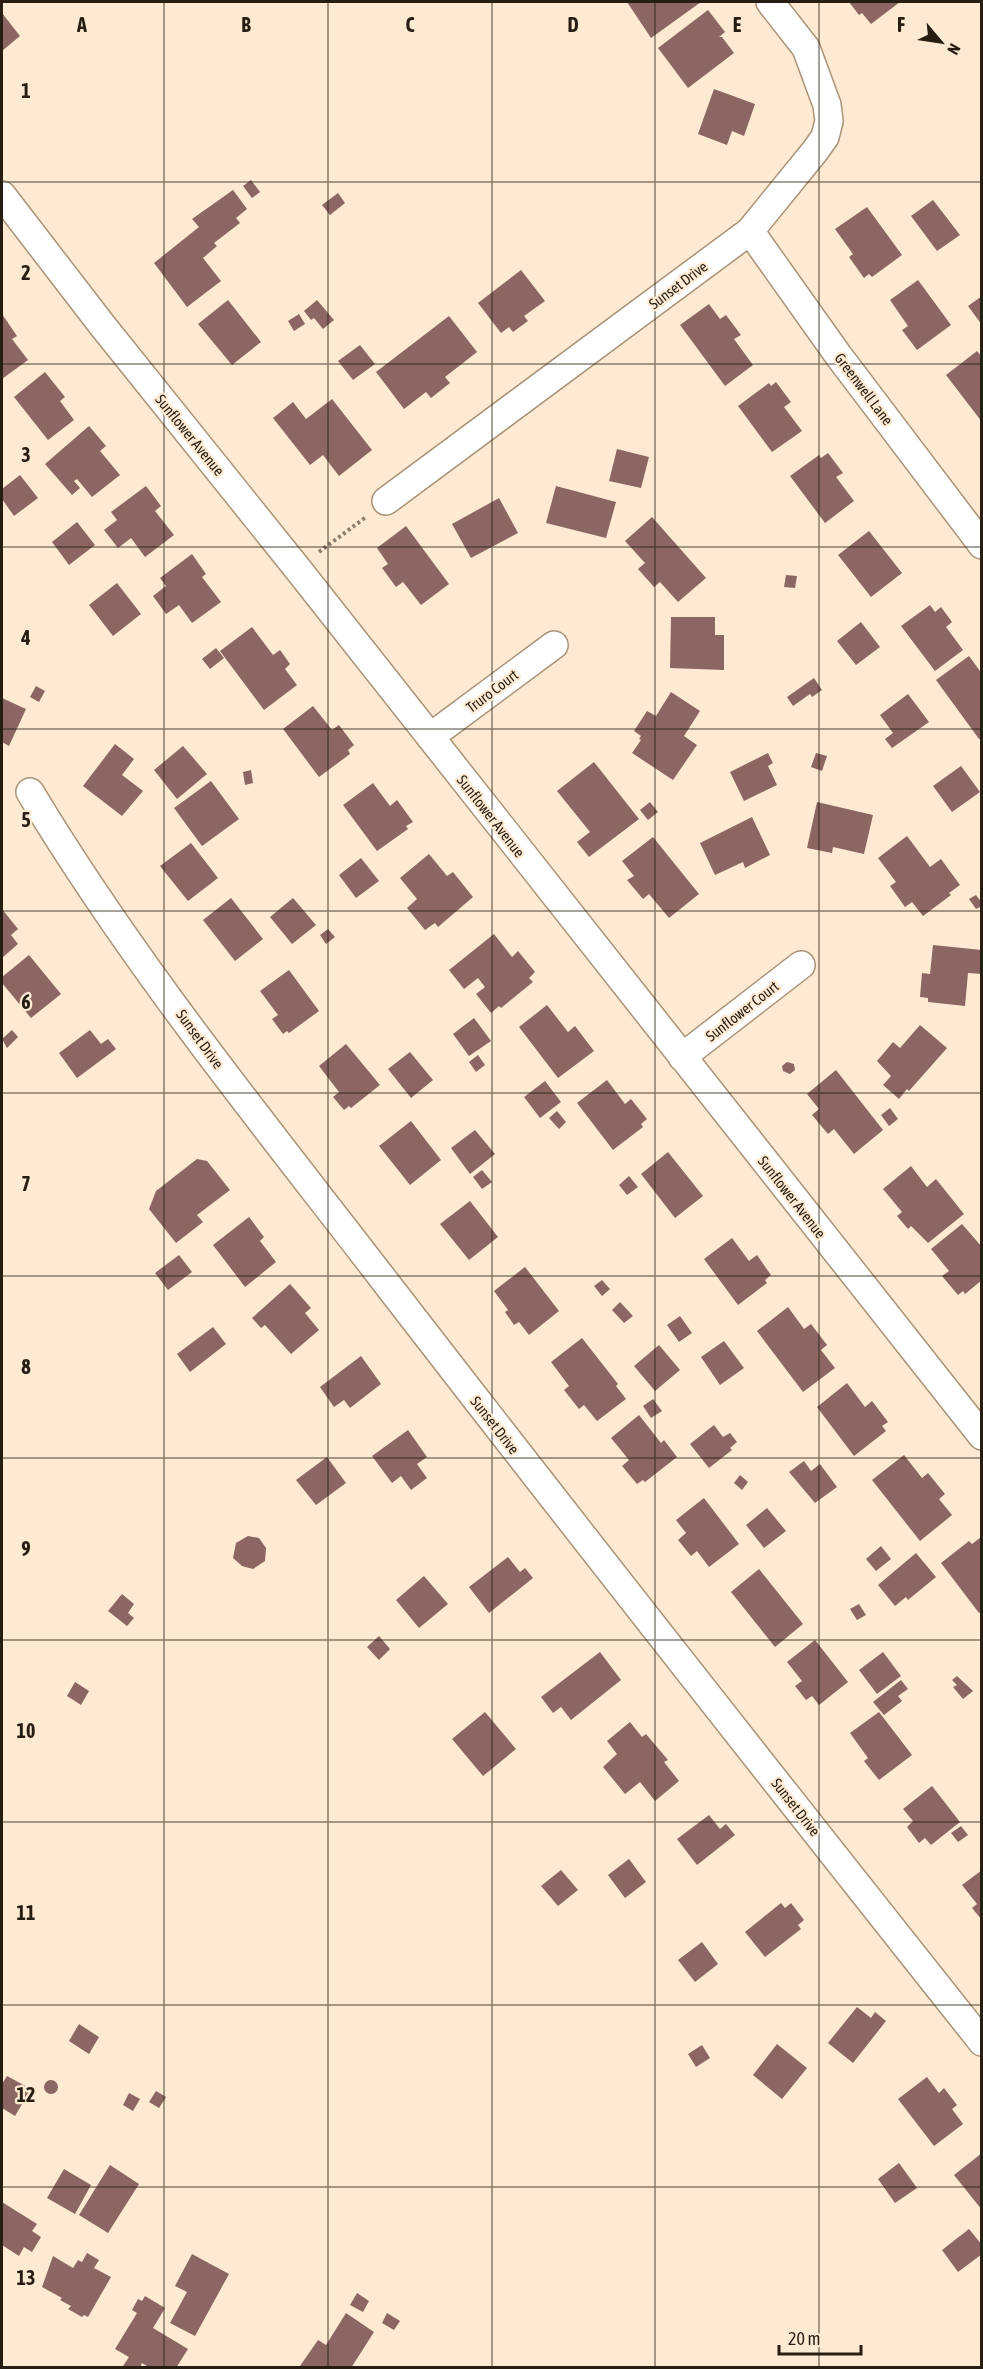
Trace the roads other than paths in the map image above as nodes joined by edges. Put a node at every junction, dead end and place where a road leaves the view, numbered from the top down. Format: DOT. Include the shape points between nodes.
graph roads {
  1 [pos="770,2"];
  2 [pos="2,195"];
  3 [pos="750,231"];
  4 [pos="386,501"];
  5 [pos="981,545"];
  6 [pos="554,645"];
  7 [pos="430,737"];
  8 [pos="30,792"];
  9 [pos="801,965"];
  10 [pos="682,1057"];
  11 [pos="981,1436"];
  12 [pos="981,2042"];
  1 -- 3 [label="street, Sunset Drive" via="806,48 829,121 825,137 815,151"];
  2 -- 7 [label="street, Sunflower Avenue"];
  3 -- 4 [label="street, Sunset Drive"];
  3 -- 5 [label="street, Greenwell Lane"];
  6 -- 7 [label="street, Truro Court"];
  7 -- 10 [label="street, Sunflower Avenue"];
  8 -- 12 [label="street, Sunset Drive" via="133,947 224,1073 561,1510"];
  9 -- 10 [label="street, Sunflower Court"];
  10 -- 11 [label="street, Sunflower Avenue"];
}
